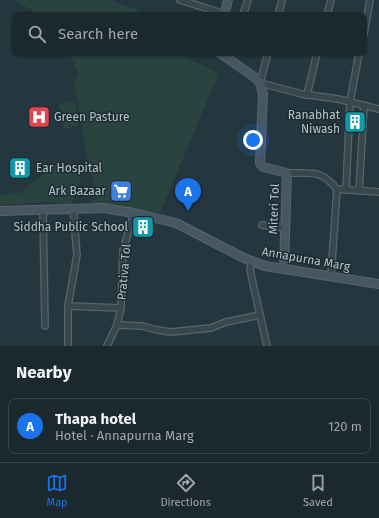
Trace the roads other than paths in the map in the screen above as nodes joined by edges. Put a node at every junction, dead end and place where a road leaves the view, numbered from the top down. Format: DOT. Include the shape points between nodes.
graph roads {
  1 [pos="180,0"];
  2 [pos="228,0"];
  3 [pos="248,0"];
  4 [pos="282,0"];
  5 [pos="331,0"];
  6 [pos="370,0"];
  7 [pos="218,12"];
  8 [pos="225,12"];
  9 [pos="244,12"];
  10 [pos="279,12"];
  11 [pos="328,12"];
  12 [pos="367,17"];
  13 [pos="267,56"];
  14 [pos="316,56"];
  15 [pos="358,56"];
  16 [pos="231,57"];
  17 [pos="260,84"];
  18 [pos="307,95"];
  19 [pos="350,102"];
  20 [pos="364,105"];
  21 [pos="379,109"];
  22 [pos="288,173"];
  23 [pos="337,189"];
  24 [pos="346,190"];
  25 [pos="359,191"];
  26 [pos="379,192"];
  27 [pos="73,208"];
  28 [pos="43,210"];
  29 [pos="0,211"];
  30 [pos="134,213"];
  31 [pos="262,225"];
  32 [pos="286,228"];
  33 [pos="254,263"];
  34 [pos="284,269"];
  35 [pos="331,276"];
  36 [pos="379,284"];
  37 [pos="68,306"];
  38 [pos="121,308"];
  39 [pos="260,315"];
  40 [pos="117,325"];
  41 [pos="45,326"];
  42 [pos="68,346"];
  43 [pos="108,346"];
  44 [pos="267,346"];
  1 -- 7 [label="street"];
  2 -- 8 [label="main road"];
  3 -- 9 [label="street"];
  4 -- 10 [label="street"];
  5 -- 11 [label="street"];
  6 -- 12 [label="street"];
  13 -- 17 [label="street, Miteri Tol"];
  14 -- 18 [label="street"];
  15 -- 19 [label="street"];
  16 -- 17 [label="main road"];
  17 -- 18 [label="street"];
  17 -- 22 [label="main road, Miteri Tol" via="260,163 263,167"];
  18 -- 19 [label="street"];
  19 -- 20 [label="street"];
  19 -- 24 [label="street"];
  20 -- 21 [label="street"];
  20 -- 25 [label="street"];
  22 -- 23 [label="street" via="318,174 328,178"];
  22 -- 32 [label="main road, Miteri Tol"];
  23 -- 24 [label="street"];
  23 -- 35 [label="street"];
  24 -- 25 [label="street"];
  25 -- 26 [label="street"];
  27 -- 28 [label="main road, Annapurna Marg"];
  27 -- 30 [label="main road, Annapurna Marg" via="103,208"];
  27 -- 37 [label="street" via="76,255"];
  28 -- 29 [label="main road, Annapurna Marg"];
  28 -- 41 [label="street"];
  30 -- 33 [label="main road, Annapurna Marg" via="176,223"];
  30 -- 38 [label="street, Prativa Tol" via="123,250"];
  31 -- 32 [label="street"];
  32 -- 34 [label="main road, Miteri Tol"];
  33 -- 34 [label="main road, Annapurna Marg"];
  33 -- 39 [label="street" via="250,270"];
  34 -- 35 [label="main road, Annapurna Marg"];
  35 -- 36 [label="main road, Annapurna Marg"];
  37 -- 38 [label="street, Prativa Tol"];
  37 -- 42 [label="street"];
  38 -- 40 [label="street, Prativa Tol"];
  39 -- 40 [label="street" via="211,328 172,332 142,326"];
  39 -- 44 [label="street"];
  40 -- 43 [label="street, Prativa Tol"];
}
